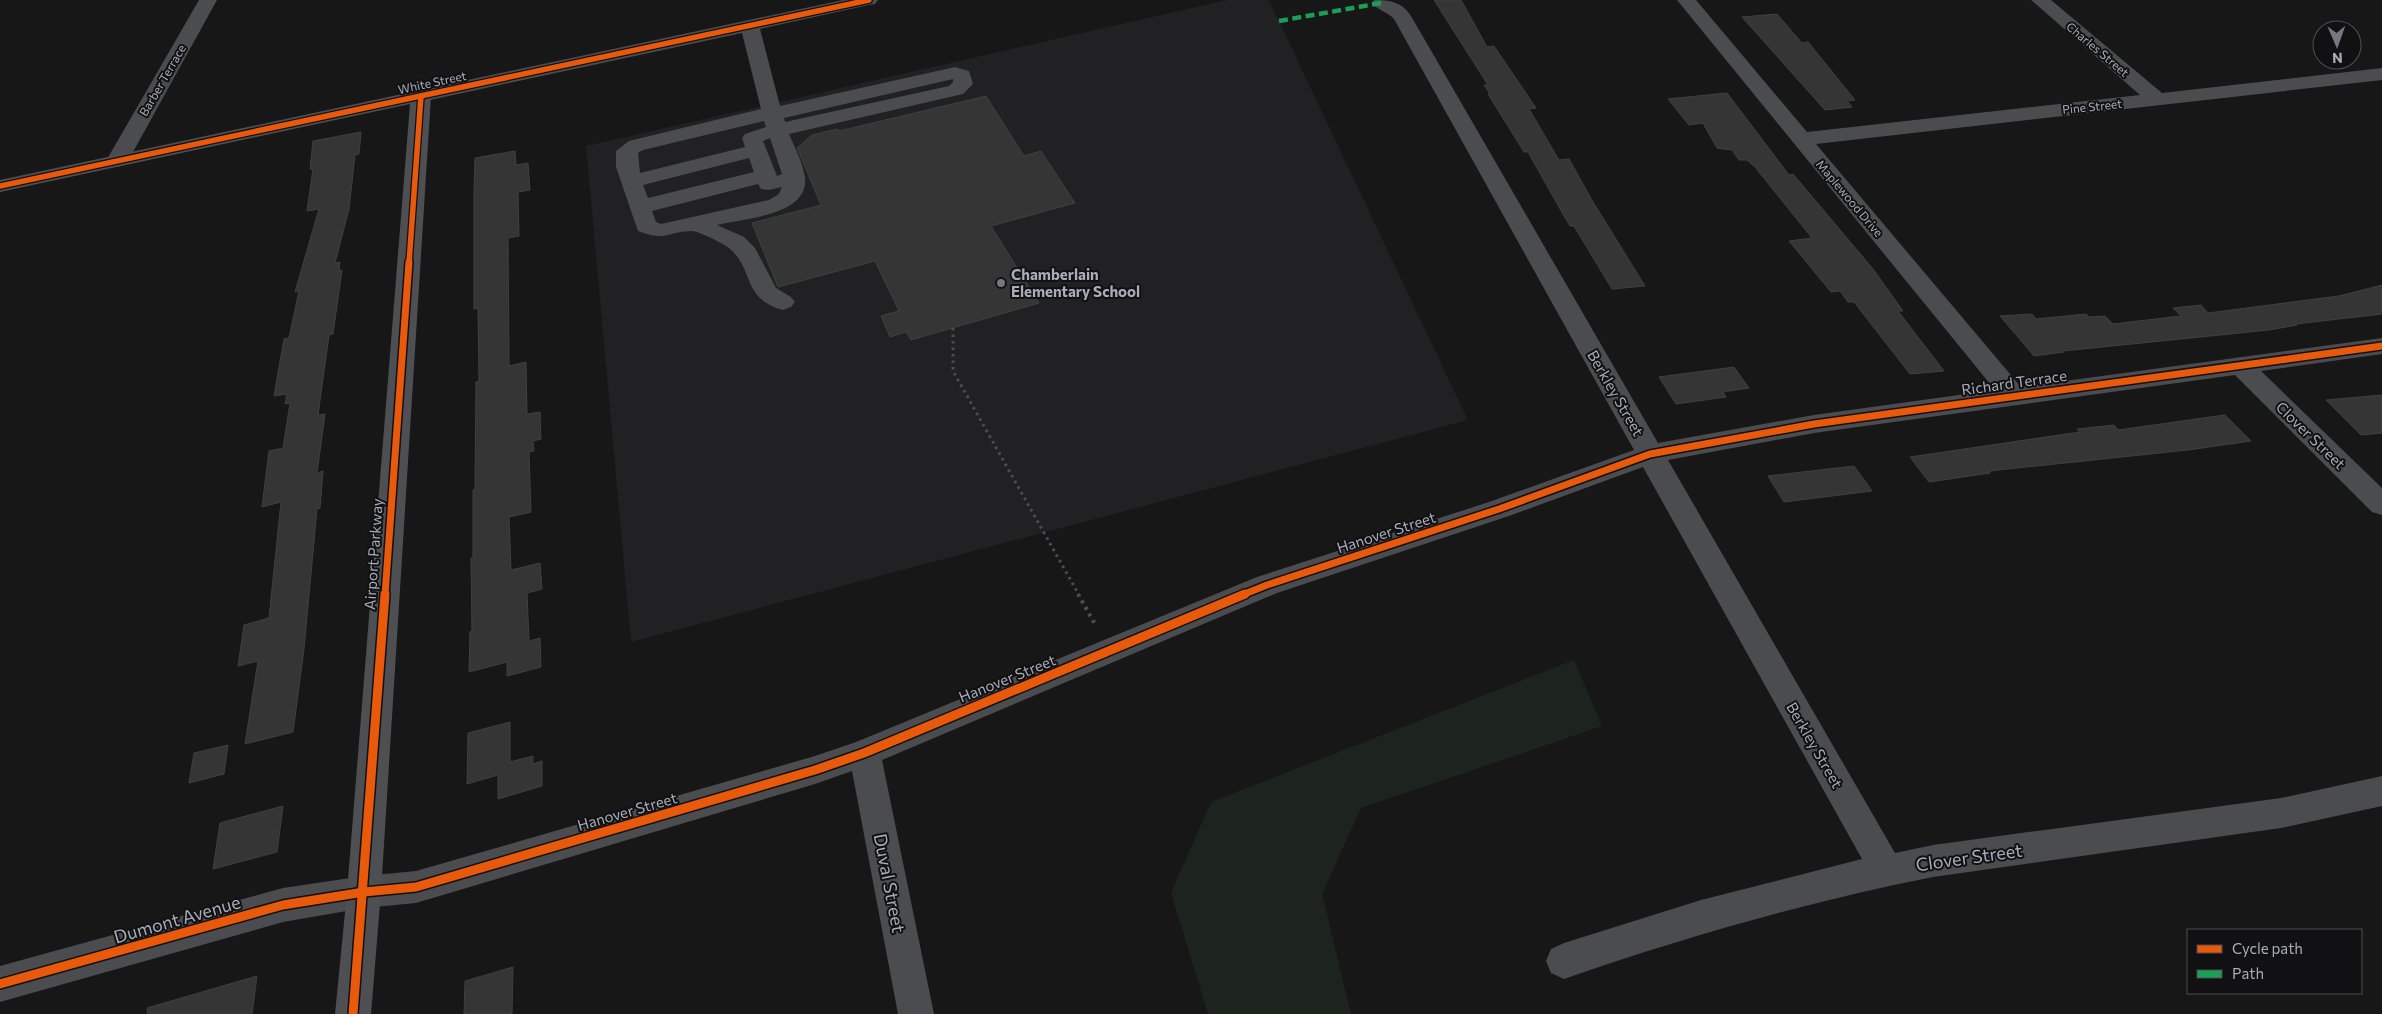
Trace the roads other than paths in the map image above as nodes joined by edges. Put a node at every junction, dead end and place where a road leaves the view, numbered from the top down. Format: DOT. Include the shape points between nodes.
graph roads {
  1 [pos="208,0"];
  2 [pos="1686,0"];
  3 [pos="2040,0"];
  4 [pos="857,1"];
  5 [pos="1381,3"];
  6 [pos="750,25"];
  7 [pos="2382,74"];
  8 [pos="420,96"];
  9 [pos="2157,98"];
  10 [pos="775,122"];
  11 [pos="1802,139"];
  12 [pos="756,150"];
  13 [pos="117,161"];
  14 [pos="766,176"];
  15 [pos="794,178"];
  16 [pos="632,181"];
  17 [pos="0,186"];
  18 [pos="640,207"];
  19 [pos="694,223"];
  20 [pos="782,302"];
  21 [pos="2382,346"];
  22 [pos="2240,365"];
  23 [pos="2014,396"];
  24 [pos="1650,454"];
  25 [pos="2382,505"];
  26 [pos="864,752"];
  27 [pos="2382,791"];
  28 [pos="1886,870"];
  29 [pos="364,892"];
  30 [pos="1564,961"];
  31 [pos="0,984"];
  32 [pos="353,1014"];
  33 [pos="916,1014"];
  1 -- 13 [label="street, Barber Terrace"];
  2 -- 11 [label="street, Maplewood Drive"];
  3 -- 9 [label="street, Charles Street"];
  4 -- 6 [label="street, White Street"];
  5 -- 24 [label="street, Berkley Street" via="1402,16"];
  6 -- 8 [label="street, White Street"];
  6 -- 10 [label="street"];
  7 -- 9 [label="street, Pine Street"];
  8 -- 13 [label="main road, White Street"];
  8 -- 29 [label="main road, Airport Parkway"];
  9 -- 11 [label="street, Pine Street"];
  10 -- 10 [label="street" via="956,90 963,84 962,75 955,73 790,110"];
  10 -- 12 [label="street" via="752,138"];
  10 -- 15 [label="street"];
  10 -- 16 [label="street" via="636,145 626,151"];
  11 -- 23 [label="street, Maplewood Drive"];
  12 -- 14 [label="street"];
  12 -- 16 [label="street"];
  13 -- 17 [label="main road, White Street"];
  14 -- 15 [label="street" via="769,184"];
  14 -- 18 [label="street"];
  15 -- 19 [label="street" via="788,200"];
  16 -- 18 [label="street"];
  18 -- 19 [label="street" via="646,226 659,231"];
  19 -- 20 [label="street" via="736,242 747,253 767,293"];
  21 -- 22 [label="street, Richard Terrace"];
  22 -- 23 [label="street, Richard Terrace"];
  22 -- 25 [label="street, Clover Street"];
  23 -- 24 [label="street, Richard Terrace" via="1814,424"];
  24 -- 26 [label="street, Hanover Street" via="1500,510 1267,585"];
  24 -- 28 [label="street, Berkley Street"];
  26 -- 29 [label="street, Hanover Street" via="815,770 416,887"];
  26 -- 33 [label="street, Duval Street"];
  27 -- 28 [label="street, Clover Street" via="2264,816"];
  28 -- 30 [label="street, Clover Street" via="1640,934"];
  29 -- 31 [label="street, Dumont Avenue" via="283,906"];
  29 -- 32 [label="main road, Airport Parkway"];
}
